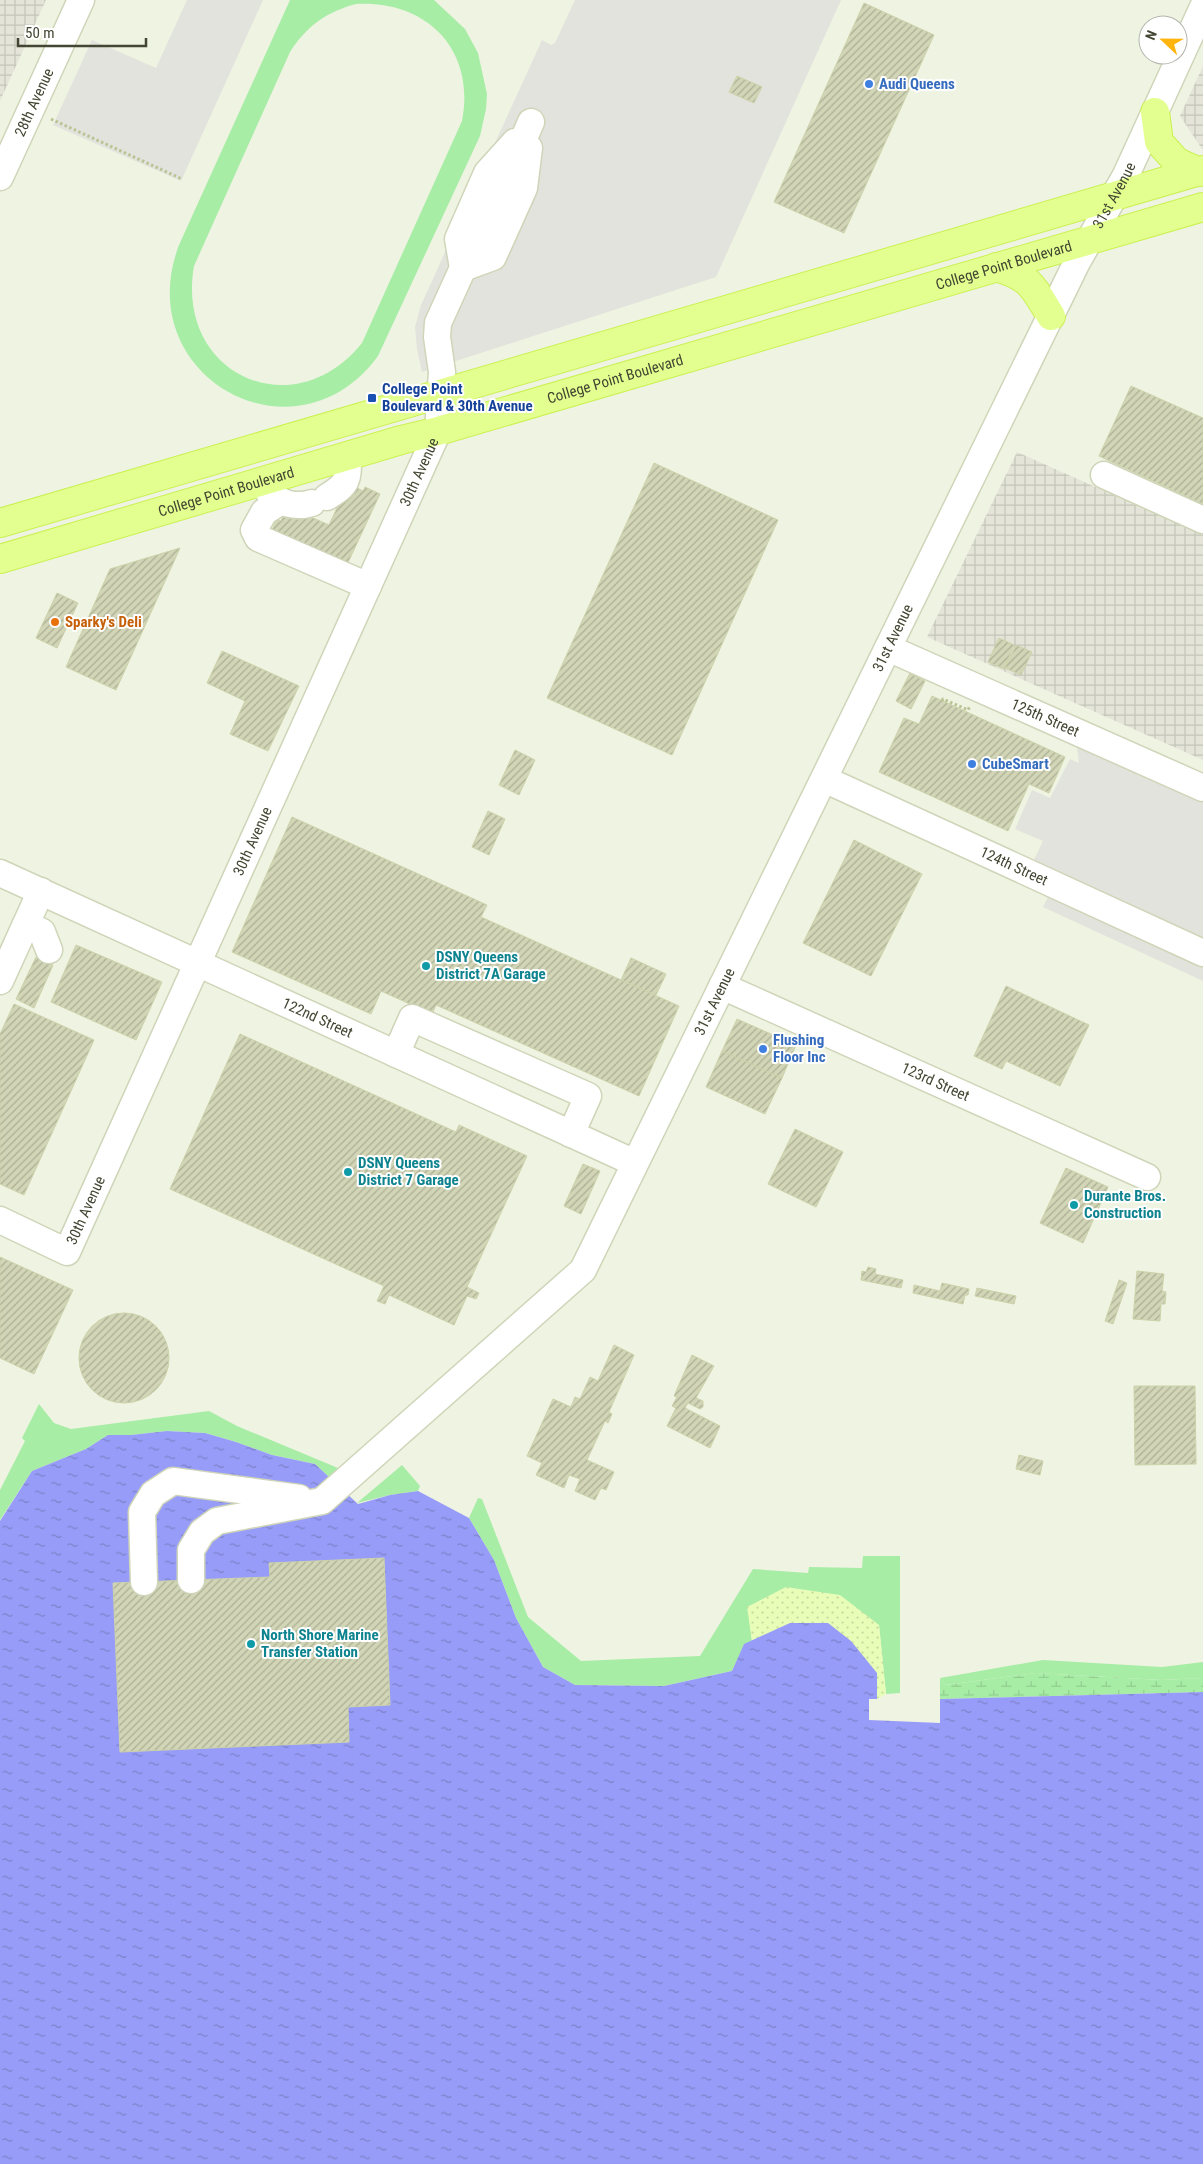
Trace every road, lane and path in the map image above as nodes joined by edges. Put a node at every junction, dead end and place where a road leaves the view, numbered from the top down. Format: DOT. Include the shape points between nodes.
graph roads {
  1 [pos="81,0"];
  2 [pos="1203,7"];
  3 [pos="1193,55"];
  4 [pos="1155,112"];
  5 [pos="51,119"];
  6 [pos="1201,171"];
  7 [pos="0,177"];
  8 [pos="182,179"];
  9 [pos="1114,196"];
  10 [pos="1203,207"];
  11 [pos="1090,240"];
  12 [pos="996,267"];
  13 [pos="462,268"];
  14 [pos="1050,316"];
  15 [pos="440,394"];
  16 [pos="438,431"];
  17 [pos="348,457"];
  18 [pos="1104,475"];
  19 [pos="262,482"];
  20 [pos="280,502"];
  21 [pos="1203,520"];
  22 [pos="0,523"];
  23 [pos="0,559"];
  24 [pos="368,586"];
  25 [pos="888,648"];
  26 [pos="824,779"];
  27 [pos="1203,788"];
  28 [pos="0,873"];
  29 [pos="41,891"];
  30 [pos="26,924"];
  31 [pos="49,950"];
  32 [pos="1203,953"];
  33 [pos="198,963"];
  34 [pos="0,982"];
  35 [pos="722,986"];
  36 [pos="396,1054"];
  37 [pos="571,1134"];
  38 [pos="635,1163"];
  39 [pos="1148,1177"];
  40 [pos="0,1220"];
  41 [pos="330,1494"];
  42 [pos="191,1580"];
  43 [pos="144,1582"];
  1 -- 7 [label="street, 28th Avenue"];
  2 -- 3 [label="street, 31st Avenue"];
  3 -- 4 [label="street, 31st Avenue"];
  4 -- 6 [label="main road" via="1159,142 1177,162"];
  4 -- 9 [label="street, 31st Avenue"];
  5 -- 8 [label="path"];
  6 -- 9 [label="main road"];
  9 -- 11 [label="street, 31st Avenue"];
  9 -- 15 [label="main road"];
  10 -- 11 [label="main road, College Point Boulevard"];
  11 -- 12 [label="main road, College Point Boulevard"];
  11 -- 14 [label="street, 31st Avenue"];
  12 -- 14 [label="main road" via="1016,273 1032,285"];
  12 -- 16 [label="main road, College Point Boulevard"];
  13 -- 13 [label="street" via="458,239 487,173 531,122 524,188 493,258"];
  13 -- 15 [label="street" via="438,324 442,372"];
  14 -- 25 [label="street, 31st Avenue"];
  15 -- 16 [label="street"];
  15 -- 22 [label="main road"];
  16 -- 17 [label="main road, College Point Boulevard"];
  16 -- 24 [label="street, 30th Avenue"];
  17 -- 19 [label="main road, College Point Boulevard"];
  17 -- 20 [label="street" via="348,478 343,487 303,506"];
  18 -- 21 [label="street"];
  19 -- 20 [label="street"];
  19 -- 23 [label="main road, College Point Boulevard"];
  20 -- 24 [label="street" via="264,512 254,530 258,538"];
  24 -- 33 [label="street, 30th Avenue"];
  25 -- 26 [label="street, 31st Avenue"];
  25 -- 27 [label="street, 125th Street"];
  26 -- 32 [label="street, 124th Street"];
  26 -- 35 [label="street, 31st Avenue"];
  28 -- 29 [label="street, 122nd Street"];
  29 -- 30 [label="street"];
  29 -- 33 [label="street, 122nd Street"];
  30 -- 31 [label="street" via="42,932"];
  30 -- 34 [label="street"];
  33 -- 36 [label="street, 122nd Street"];
  33 -- 40 [label="street, 30th Avenue" via="67,1252"];
  35 -- 38 [label="street, 31st Avenue"];
  35 -- 39 [label="street, 123rd Street"];
  36 -- 37 [label="street, 122nd Street"];
  36 -- 37 [label="street" via="412,1018 588,1096"];
  37 -- 38 [label="street, 122nd Street"];
  38 -- 41 [label="street, 31st Avenue" via="583,1270"];
  41 -- 42 [label="street" via="217,1521 202,1532 191,1550"];
  41 -- 43 [label="street" via="173,1481 153,1494 142,1512"];
}
